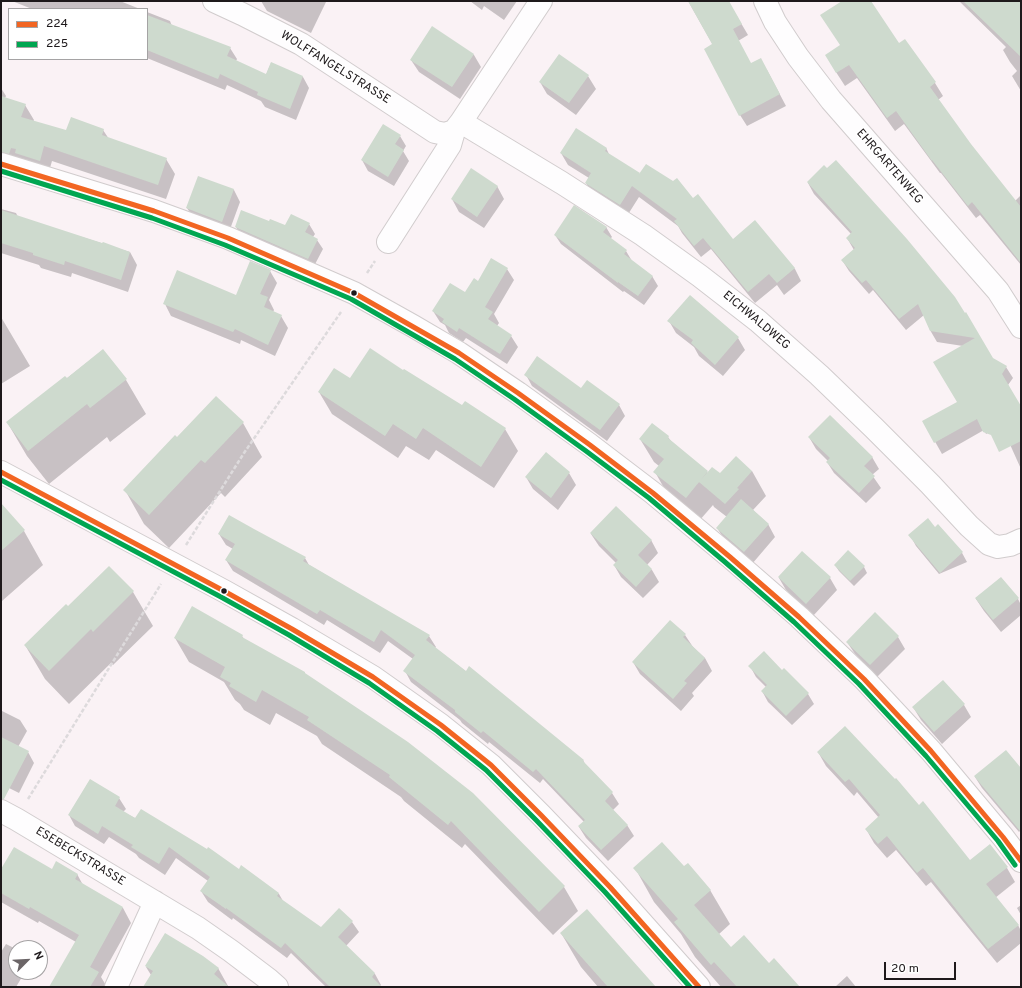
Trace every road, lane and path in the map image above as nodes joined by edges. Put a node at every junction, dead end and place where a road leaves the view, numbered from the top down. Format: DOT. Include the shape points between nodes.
graph roads {
  1 [pos="214,1"];
  2 [pos="541,1"];
  3 [pos="766,1"];
  4 [pos="458,126"];
  5 [pos="1,164"];
  6 [pos="388,242"];
  7 [pos="354,293"];
  8 [pos="1021,327"];
  9 [pos="1,472"];
  10 [pos="1021,540"];
  11 [pos="174,564"];
  12 [pos="6,816"];
  13 [pos="1021,861"];
  14 [pos="155,902"];
  15 [pos="116,987"];
  16 [pos="277,987"];
  17 [pos="699,987"];
  1 -- 4 [label="street, WOLFFANGELSTRASSE" via="301,44 435,132 445,134"];
  2 -- 4 [label="street"];
  3 -- 8 [label="street, EHRGARTENWEG" via="775,22 831,100 998,291"];
  4 -- 6 [label="street" via="450,145"];
  4 -- 10 [label="street, EICHWALDWEG" via="562,183 644,235 758,321 869,423 988,544 998,547"];
  5 -- 7 [label="street" via="154,211 228,238"];
  6 -- 7 [label="path"];
  7 -- 11 [label="path" via="244,453"];
  7 -- 13 [label="street" via="459,353 518,393 596,449 736,562 864,679 931,751"];
  9 -- 11 [label="street"];
  11 -- 12 [label="path"];
  11 -- 17 [label="street" via="373,677 441,725 491,765 610,887"];
  12 -- 14 [label="street, ESEBECKSTRASSE"];
  14 -- 15 [label="street"];
  14 -- 16 [label="street, ESEBECKSTRASSE" via="198,928"];
}
